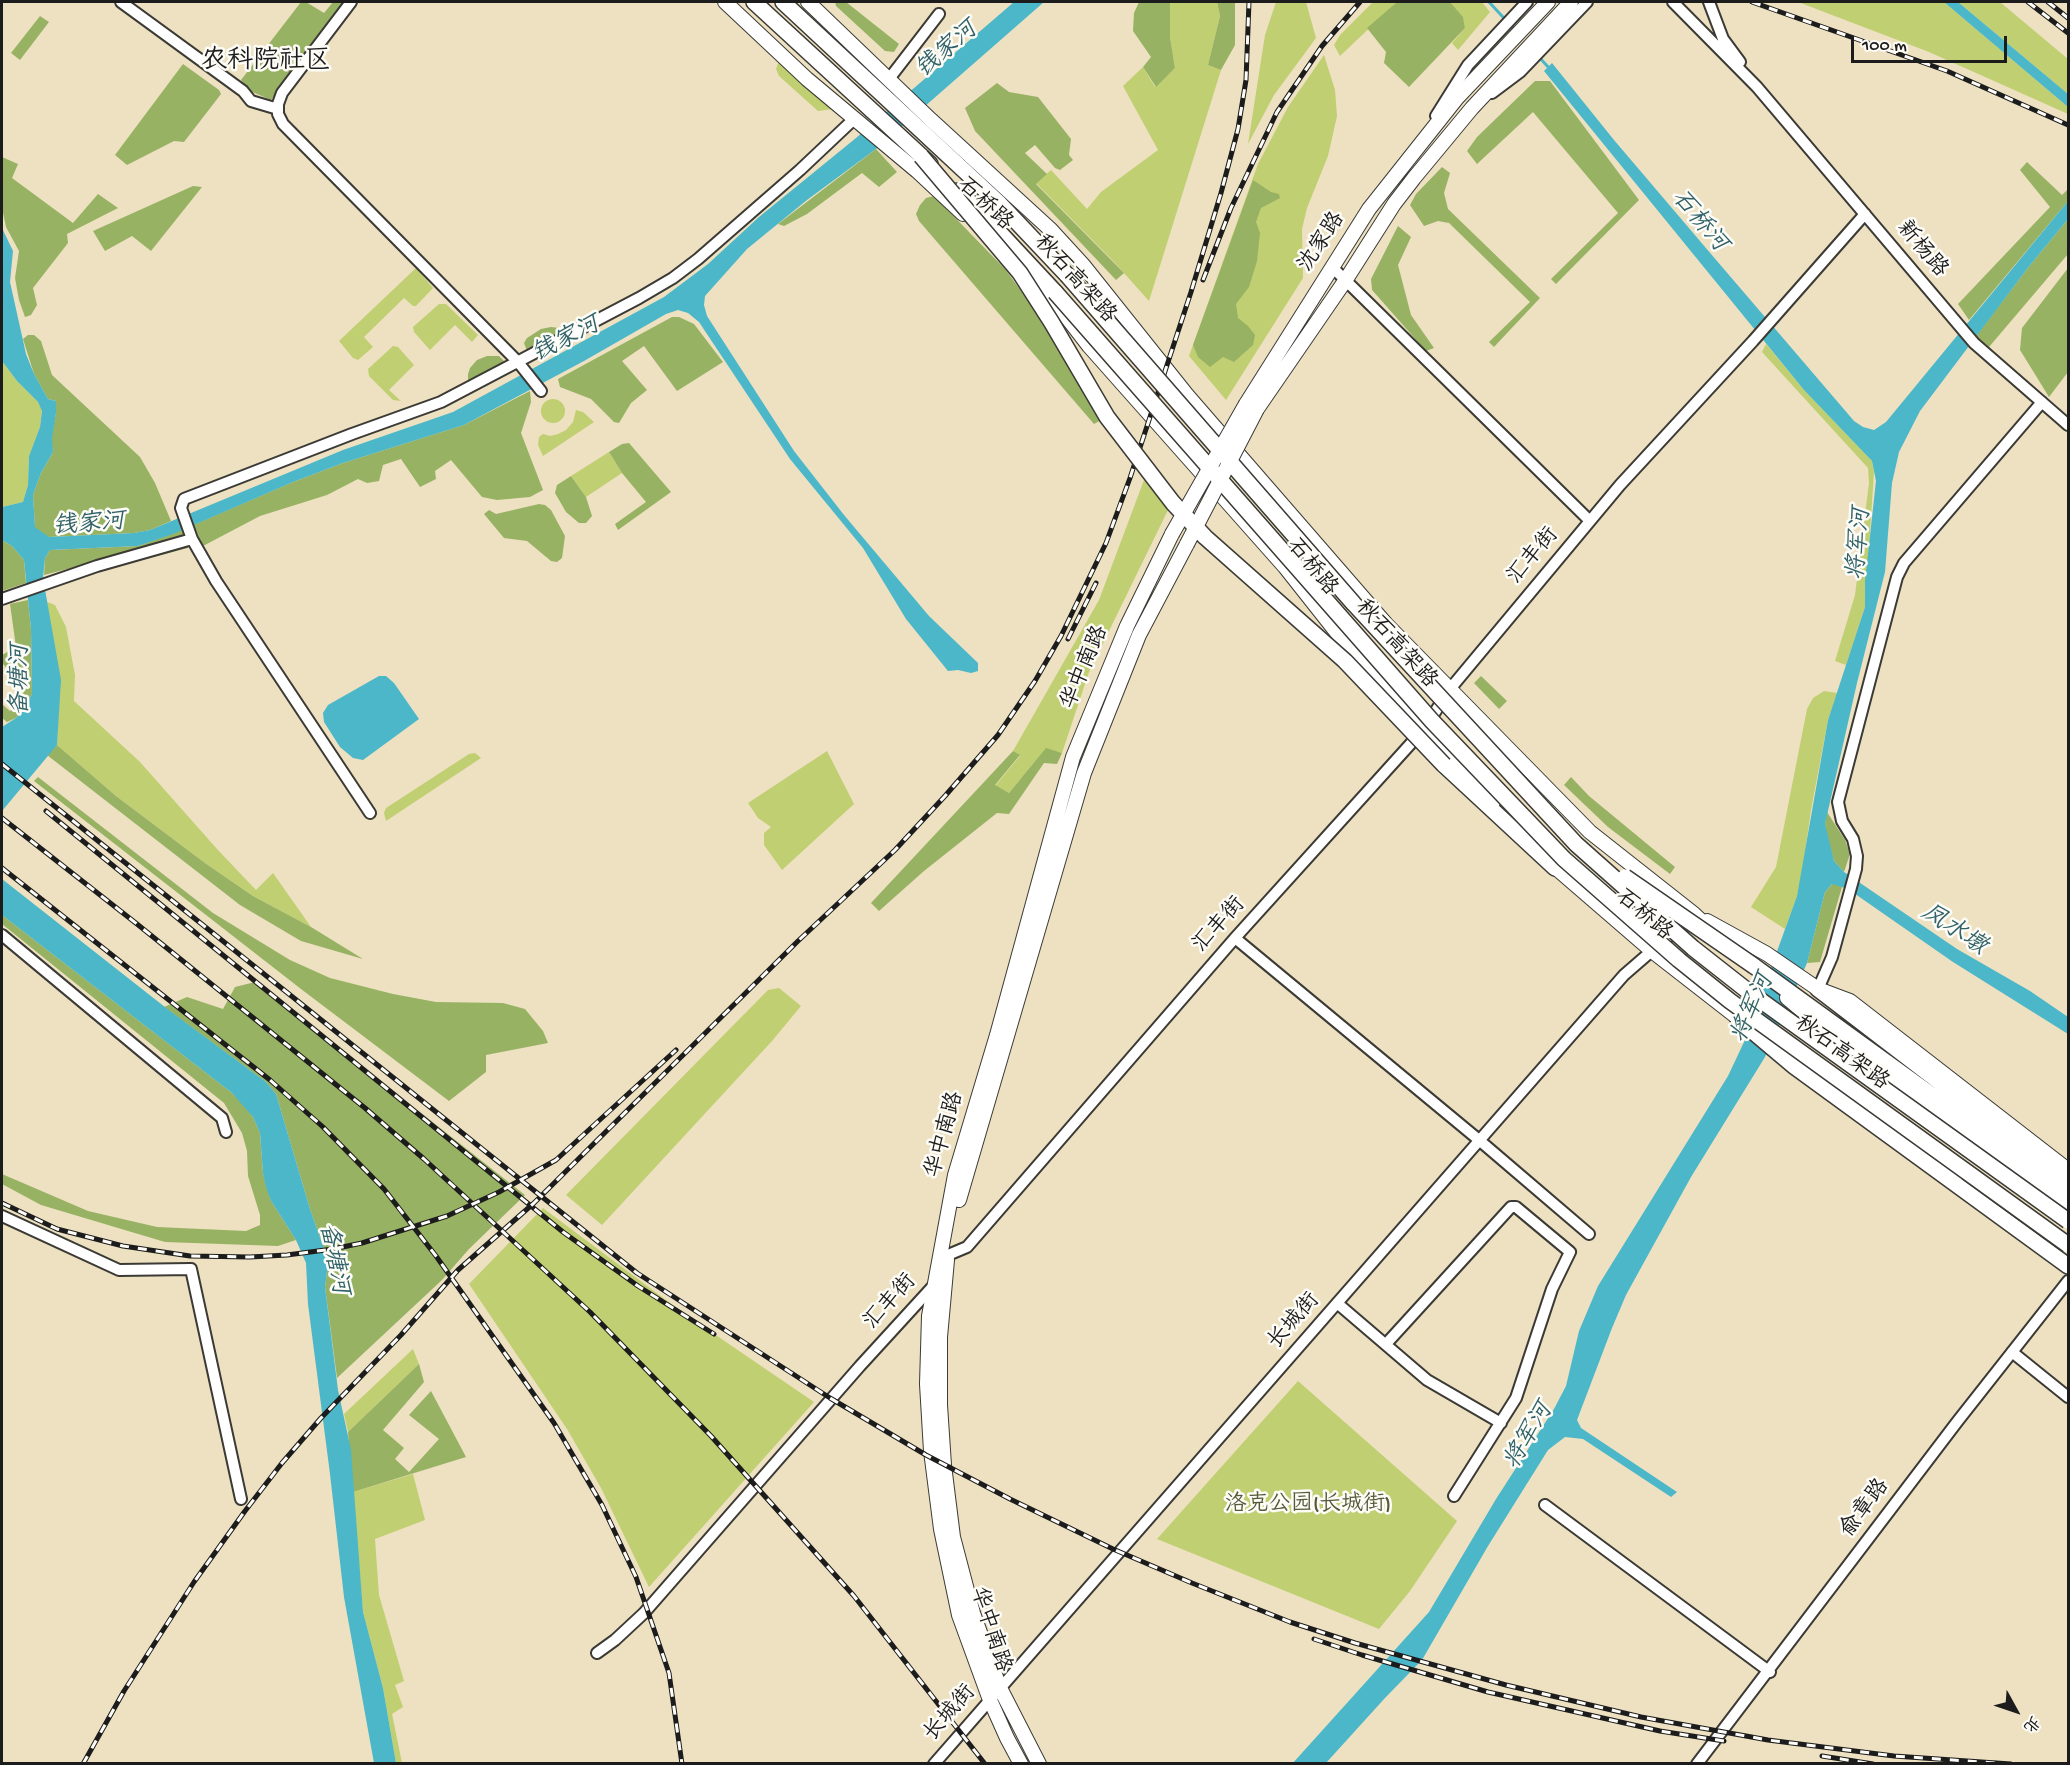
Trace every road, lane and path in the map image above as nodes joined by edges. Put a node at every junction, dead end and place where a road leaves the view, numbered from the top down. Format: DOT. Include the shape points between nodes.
graph roads {
  1 [pos="121,2"];
  2 [pos="351,2"];
  3 [pos="725,2"];
  4 [pos="754,2"];
  5 [pos="783,2"];
  6 [pos="808,2"];
  7 [pos="1527,2"];
  8 [pos="1548,2"];
  9 [pos="1571,2"];
  10 [pos="1587,2"];
  11 [pos="1673,2"];
  12 [pos="1709,2"];
  13 [pos="939,14"];
  14 [pos="1533,51"];
  15 [pos="893,83"];
  16 [pos="1757,87"];
  17 [pos="278,109"];
  18 [pos="857,121"];
  19 [pos="1419,144"];
  20 [pos="921,156"];
  21 [pos="1865,214"];
  22 [pos="1332,267"];
  23 [pos="1346,281"];
  24 [pos="518,362"];
  25 [pos="541,391"];
  26 [pos="2042,402"];
  27 [pos="1252,406"];
  28 [pos="2068,425"];
  29 [pos="1590,521"];
  30 [pos="1172,534"];
  31 [pos="192,540"];
  32 [pos="2,599"];
  33 [pos="1450,689"];
  34 [pos="1424,729"];
  35 [pos="370,813"];
  36 [pos="1576,844"];
  37 [pos="1555,868"];
  38 [pos="1694,914"];
  39 [pos="2,935"];
  40 [pos="1234,938"];
  41 [pos="1652,951"];
  42 [pos="1823,993"];
  43 [pos="1741,1022"];
  44 [pos="1779,1051"];
  45 [pos="226,1132"];
  46 [pos="1479,1140"];
  47 [pos="2068,1170"];
  48 [pos="2068,1183"];
  49 [pos="2068,1197"];
  50 [pos="2068,1206"];
  51 [pos="2,1216"];
  52 [pos="2068,1221"];
  53 [pos="1588,1234"];
  54 [pos="2068,1245"];
  55 [pos="2068,1254"];
  56 [pos="948,1255"];
  57 [pos="2068,1266"];
  58 [pos="2068,1281"];
  59 [pos="934,1285"];
  60 [pos="1337,1303"];
  61 [pos="1386,1344"];
  62 [pos="2012,1352"];
  63 [pos="2068,1397"];
  64 [pos="1501,1423"];
  65 [pos="1454,1496"];
  66 [pos="241,1499"];
  67 [pos="1545,1505"];
  68 [pos="597,1653"];
  69 [pos="1769,1671"];
  70 [pos="1000,1688"];
  71 [pos="990,1700"];
  72 [pos="934,1764"];
  73 [pos="1021,1764"];
  74 [pos="1039,1764"];
  75 [pos="1697,1764"];
  1 -- 17 [label="street" via="251,101"];
  2 -- 17 [label="street" via="282,93"];
  3 -- 18 [label="main road, 石桥路"];
  4 -- 20 [label="highway, 秋石高架路"];
  5 -- 36 [label="highway, 秋石高架路, bridge" via="935,142 1052,258 1346,595"];
  6 -- 15 [label="main road, 石桥路"];
  7 -- 19 [label="street" via="1468,65"];
  8 -- 19 [label="main road, 沈家路"];
  9 -- 14 [label="main road, 沈家路"];
  10 -- 14 [label="street"];
  11 -- 16 [label="street"];
  12 -- 16 [label="street" via="1724,39"];
  13 -- 15 [label="street"];
  14 -- 23 [label="main road, 沈家路" via="1472,108 1394,204"];
  15 -- 33 [label="main road, 石桥路" via="1052,230 1194,404 1386,624"];
  16 -- 21 [label="street, 新杨路"];
  17 -- 24 [label="street" via="283,124"];
  18 -- 24 [label="street" via="673,278"];
  18 -- 34 [label="main road, 石桥路" via="917,171 1062,311 1285,567 1353,652"];
  19 -- 22 [label="main road, 沈家路" via="1369,209"];
  20 -- 37 [label="highway, bridge" via="1020,273 1107,417 1204,537 1345,661 1444,765"];
  20 -- 54 [label="highway, 秋石高架路, bridge" via="1041,276 1432,721 1564,859 1730,1001"];
  21 -- 26 [label="street, 新杨路" via="1974,343"];
  21 -- 29 [label="street, 汇丰街"];
  22 -- 23 [label="street"];
  22 -- 27 [label="main road, 沈家路"];
  23 -- 27 [label="main road, 沈家路"];
  23 -- 29 [label="street"];
  24 -- 25 [label="street"];
  24 -- 31 [label="street" via="441,402 184,499 181,508"];
  26 -- 28 [label="street, 新杨路"];
  26 -- 42 [label="street" via="1896,577 1838,802 1842,821 1853,839 1856,869"];
  27 -- 30 [label="main road, 沈家路, bridge"];
  27 -- 56 [label="main road, 华中南路, bridge" via="1139,635 1083,772 966,1170"];
  29 -- 33 [label="street, 汇丰街"];
  30 -- 59 [label="main road, 华中南路" via="1127,626 1073,757 955,1175"];
  31 -- 32 [label="street" via="115,560"];
  31 -- 35 [label="street"];
  33 -- 34 [label="street, 汇丰街"];
  33 -- 38 [label="main road, 石桥路" via="1590,832"];
  34 -- 37 [label="main road, 石桥路"];
  34 -- 40 [label="street, 汇丰街"];
  36 -- 49 [label="highway, bridge" via="1754,966"];
  36 -- 52 [label="highway, 秋石高架路, bridge" via="1749,992"];
  37 -- 41 [label="main road, 石桥路"];
  38 -- 41 [label="street, 长城街"];
  38 -- 42 [label="main road" via="1767,954"];
  38 -- 50 [label="main road, 石桥路" via="1812,1019"];
  39 -- 45 [label="street" via="222,1118"];
  40 -- 46 [label="street"];
  40 -- 56 [label="street, 汇丰街" via="968,1247"];
  41 -- 43 [label="main road, 石桥路"];
  41 -- 46 [label="street, 长城街" via="1624,975"];
  42 -- 47 [label="main road" via="1850,1001"];
  42 -- 48 [label="highway"];
  43 -- 44 [label="highway"];
  44 -- 55 [label="main road"];
  44 -- 57 [label="highway"];
  46 -- 53 [label="street"];
  46 -- 60 [label="street, 长城街"];
  51 -- 66 [label="street" via="119,1270 191,1269"];
  56 -- 59 [label="street, 汇丰街"];
  56 -- 70 [label="main road, 华中南路" via="940,1337 944,1465 953,1537 973,1613"];
  58 -- 62 [label="street, 俞章路"];
  59 -- 68 [label="street, 汇丰街" via="644,1613"];
  59 -- 71 [label="main road, 华中南路" via="927,1384 941,1529 959,1615"];
  60 -- 61 [label="street"];
  60 -- 70 [label="street, 长城街"];
  61 -- 64 [label="street" via="1427,1380"];
  61 -- 64 [label="street" via="1511,1207 1516,1207 1570,1252 1552,1289 1516,1398"];
  62 -- 63 [label="street"];
  62 -- 69 [label="street, 俞章路"];
  64 -- 65 [label="street"];
  67 -- 69 [label="street"];
  69 -- 75 [label="street, 俞章路"];
  70 -- 71 [label="street, 长城街"];
  70 -- 74 [label="main road, 华中南路"];
  71 -- 72 [label="street, 长城街"];
  71 -- 73 [label="main road, 华中南路"];
}
